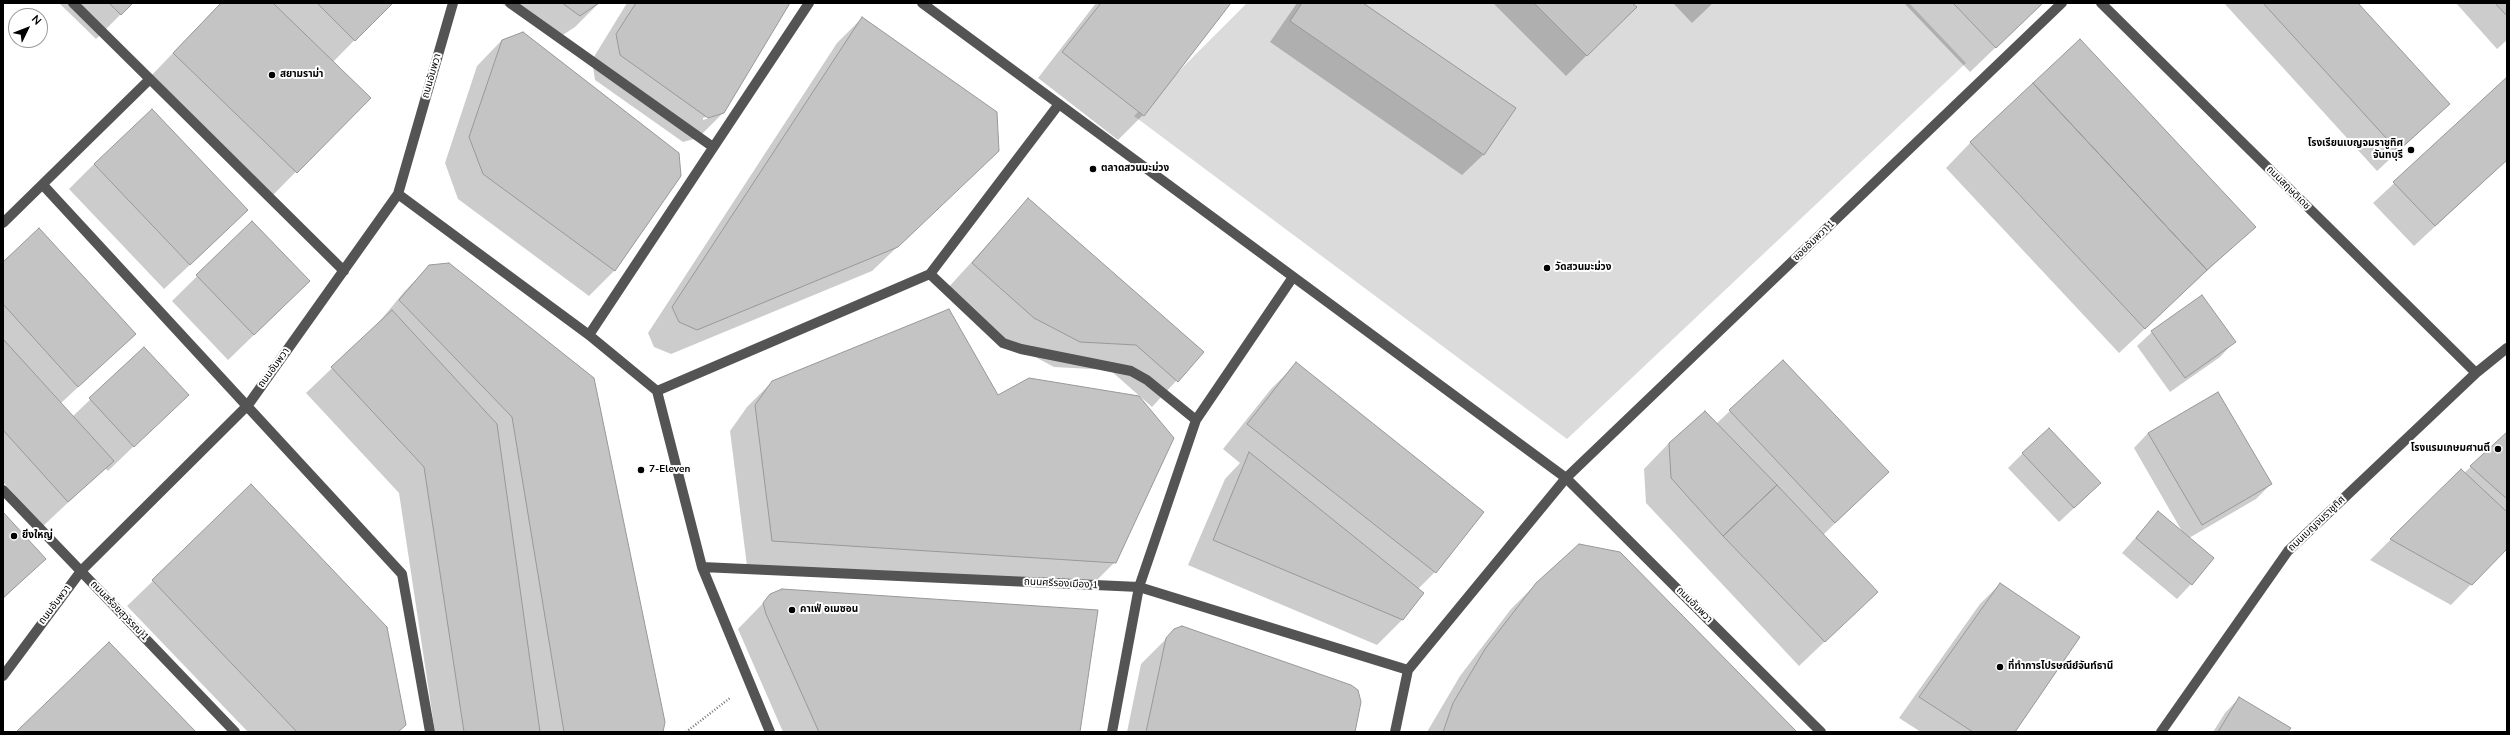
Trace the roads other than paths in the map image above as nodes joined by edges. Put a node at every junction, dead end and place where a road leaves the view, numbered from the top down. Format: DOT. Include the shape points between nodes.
graph roads {
  1 [pos="73,3"];
  2 [pos="444,3"];
  3 [pos="510,3"];
  4 [pos="809,3"];
  5 [pos="922,3"];
  6 [pos="2062,3"];
  7 [pos="2101,3"];
  8 [pos="452,7"];
  9 [pos="150,79"];
  10 [pos="1059,104"];
  11 [pos="714,147"];
  12 [pos="42,185"];
  13 [pos="398,194"];
  14 [pos="3,223"];
  15 [pos="344,271"];
  16 [pos="930,274"];
  17 [pos="1293,277"];
  18 [pos="590,335"];
  19 [pos="2507,348"];
  20 [pos="2476,373"];
  21 [pos="657,391"];
  22 [pos="248,405"];
  23 [pos="1196,420"];
  24 [pos="1566,478"];
  25 [pos="3,490"];
  26 [pos="702,567"];
  27 [pos="81,571"];
  28 [pos="1139,587"];
  29 [pos="1408,670"];
  30 [pos="4,674"];
  31 [pos="235,732"];
  32 [pos="430,732"];
  33 [pos="770,732"];
  34 [pos="1112,732"];
  35 [pos="1395,732"];
  36 [pos="1821,732"];
  37 [pos="2161,732"];
  1 -- 9 [label="street"];
  2 -- 8 [label="street"];
  3 -- 11 [label="street"];
  4 -- 11 [label="street"];
  5 -- 10 [label="street, ถนนอัมพวา"];
  6 -- 24 [label="street, ซอยอัมพวา 1"];
  7 -- 20 [label="street, ถนนสฤษดิเดช"];
  8 -- 13 [label="street, ถนนอัมพวา"];
  9 -- 12 [label="street"];
  9 -- 15 [label="street"];
  10 -- 16 [label="street"];
  10 -- 17 [label="street, ถนนอัมพวา"];
  11 -- 18 [label="street"];
  12 -- 14 [label="street"];
  12 -- 22 [label="street"];
  13 -- 15 [label="street, ถนนอัมพวา"];
  13 -- 18 [label="street"];
  15 -- 22 [label="street, ถนนอัมพวา"];
  16 -- 21 [label="street"];
  16 -- 23 [label="street" via="1003,343 1021,349 1131,371 1147,380"];
  17 -- 23 [label="street"];
  17 -- 24 [label="street, ถนนอัมพวา"];
  18 -- 21 [label="street"];
  19 -- 20 [label="street, ถนนเบญจมราชูทิศ"];
  20 -- 37 [label="street, ถนนเบญจมราชูทิศ" via="2288,551"];
  21 -- 26 [label="street"];
  22 -- 27 [label="street, ถนนอัมพวา"];
  22 -- 32 [label="street" via="402,574"];
  23 -- 28 [label="street"];
  24 -- 29 [label="street, ซอยอัมพวา 1"];
  24 -- 36 [label="street, ถนนอัมพวา"];
  25 -- 27 [label="street, ถนนสร้อยสุวรรณ 1"];
  26 -- 28 [label="street, ถนนศรีรองเมือง 1"];
  26 -- 33 [label="street"];
  27 -- 30 [label="street, ถนนอัมพวา"];
  27 -- 31 [label="street, ถนนสร้อยสุวรรณ 1"];
  28 -- 29 [label="street, ถนนศรีรองเมือง 1"];
  28 -- 34 [label="street"];
  29 -- 35 [label="street"];
}
